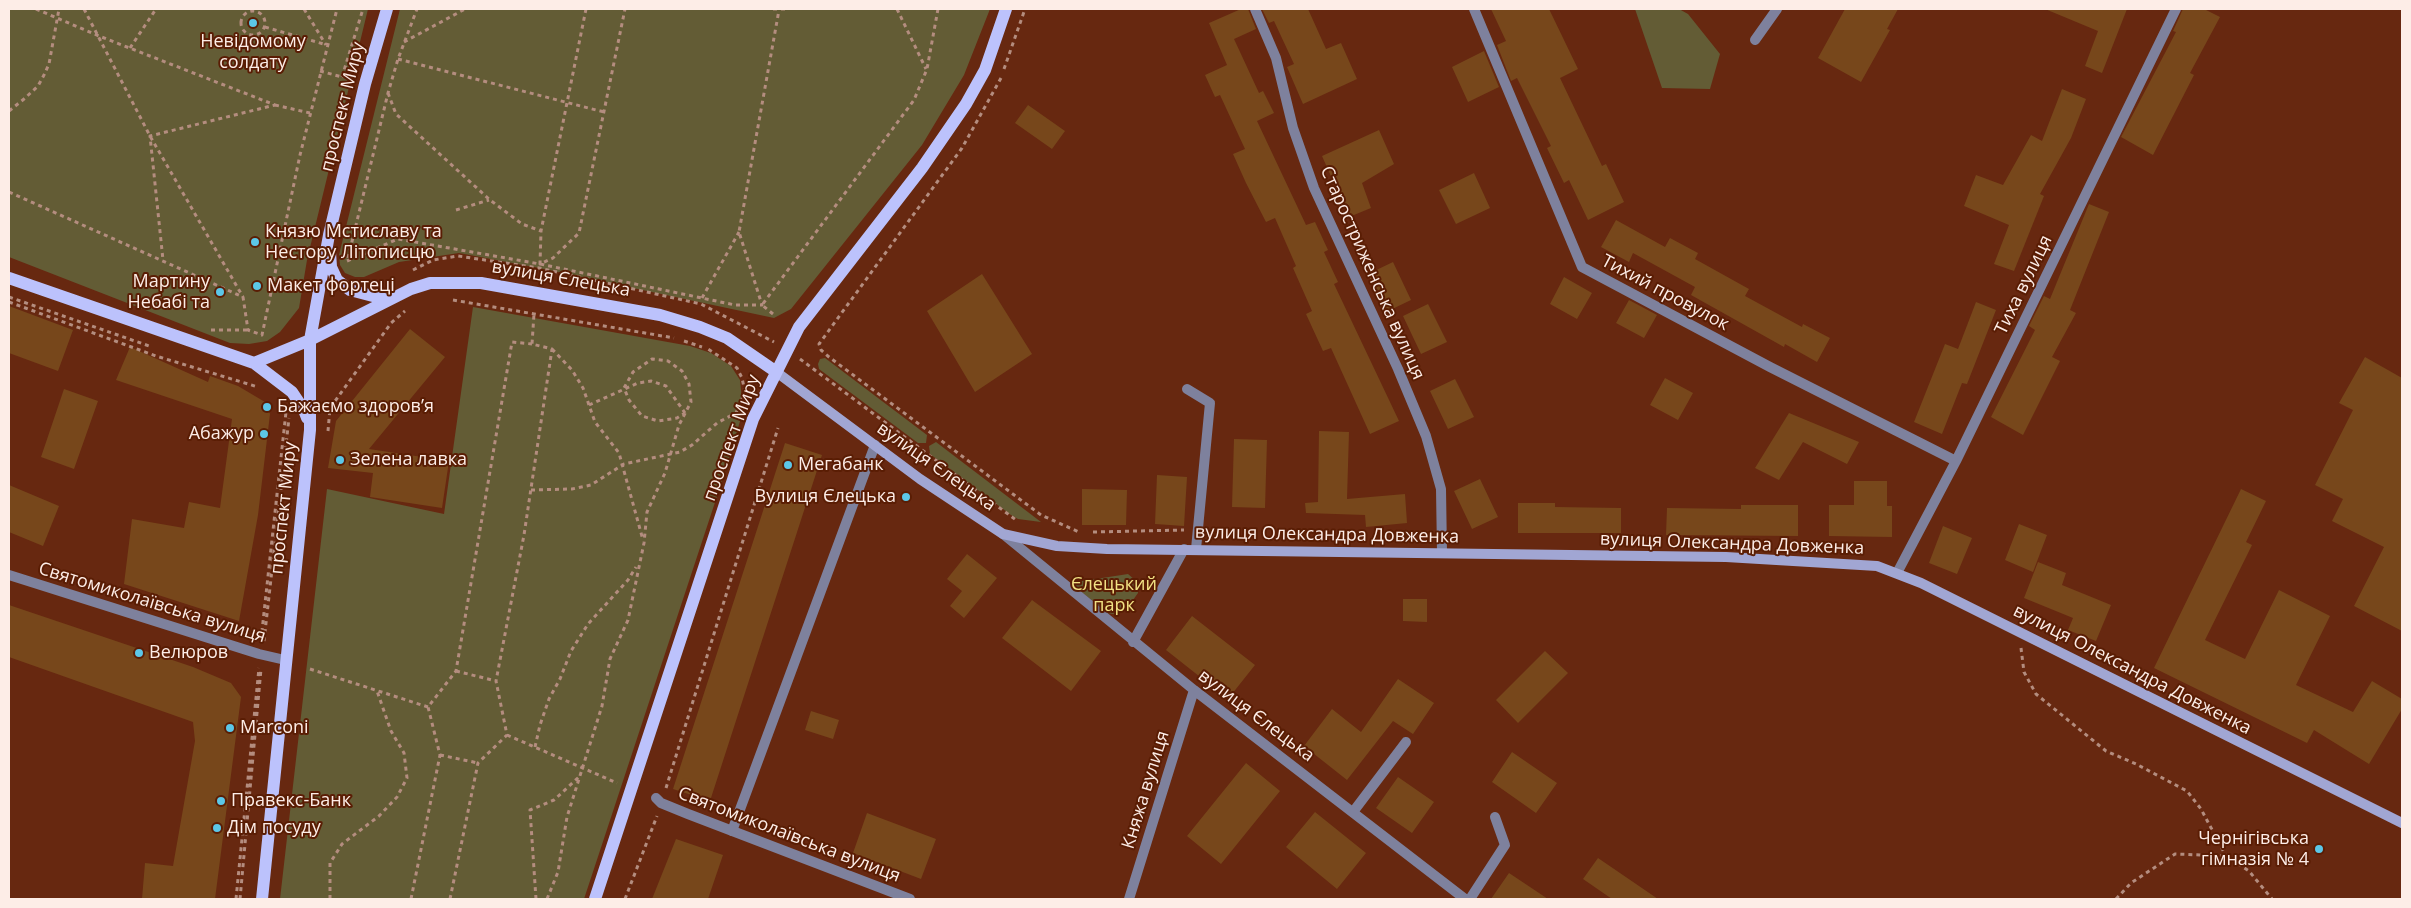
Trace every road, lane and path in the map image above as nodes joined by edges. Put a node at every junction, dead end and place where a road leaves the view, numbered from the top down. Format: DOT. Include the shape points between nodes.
graph roads {
  1 [pos="36,9"];
  2 [pos="58,9"];
  3 [pos="84,9"];
  4 [pos="156,9"];
  5 [pos="304,9"];
  6 [pos="337,9"];
  7 [pos="363,9"];
  8 [pos="387,9"];
  9 [pos="417,9"];
  10 [pos="465,9"];
  11 [pos="586,9"];
  12 [pos="625,9"];
  13 [pos="773,9"];
  14 [pos="786,9"];
  15 [pos="897,9"];
  16 [pos="938,9"];
  17 [pos="1006,9"];
  18 [pos="1255,9"];
  19 [pos="1474,9"];
  20 [pos="1777,9"];
  21 [pos="2176,9"];
  22 [pos="779,10"];
  23 [pos="56,18"];
  24 [pos="265,27"];
  25 [pos="99,36"];
  26 [pos="1755,40"];
  27 [pos="404,42"];
  28 [pos="327,45"];
  29 [pos="130,48"];
  30 [pos="398,60"];
  31 [pos="927,69"];
  32 [pos="320,71"];
  33 [pos="388,93"];
  34 [pos="566,104"];
  35 [pos="275,105"];
  36 [pos="9,111"];
  37 [pos="604,112"];
  38 [pos="310,114"];
  39 [pos="150,136"];
  40 [pos="9,192"];
  41 [pos="490,200"];
  42 [pos="456,210"];
  43 [pos="541,231"];
  44 [pos="739,232"];
  45 [pos="329,235"];
  46 [pos="163,260"];
  47 [pos="540,264"];
  48 [pos="9,278"];
  49 [pos="9,297"];
  50 [pos="243,297"];
  51 [pos="702,298"];
  52 [pos="446,299"];
  53 [pos="388,300"];
  54 [pos="9,302"];
  55 [pos="762,305"];
  56 [pos="411,306"];
  57 [pos="534,314"];
  58 [pos="772,314"];
  59 [pos="310,340"];
  60 [pos="821,340"];
  61 [pos="532,344"];
  62 [pos="157,348"];
  63 [pos="552,349"];
  64 [pos="254,363"];
  65 [pos="213,368"];
  66 [pos="775,371"];
  67 [pos="624,388"];
  68 [pos="1186,389"];
  69 [pos="589,405"];
  70 [pos="285,406"];
  71 [pos="685,413"];
  72 [pos="287,428"];
  73 [pos="296,428"];
  74 [pos="778,428"];
  75 [pos="310,430"];
  76 [pos="328,432"];
  77 [pos="875,445"];
  78 [pos="671,455"];
  79 [pos="1956,460"];
  80 [pos="624,464"];
  81 [pos="531,490"];
  82 [pos="1190,530"];
  83 [pos="1003,534"];
  84 [pos="644,543"];
  85 [pos="1184,549"];
  86 [pos="1196,549"];
  87 [pos="1442,553"];
  88 [pos="638,564"];
  89 [pos="1897,573"];
  90 [pos="9,575"];
  91 [pos="1133,642"];
  92 [pos="2012,643"];
  93 [pos="2020,647"];
  94 [pos="2029,652"];
  95 [pos="261,654"];
  96 [pos="285,660"];
  97 [pos="310,670"];
  98 [pos="456,671"];
  99 [pos="496,681"];
  100 [pos="1194,690"];
  101 [pos="377,691"];
  102 [pos="428,707"];
  103 [pos="507,735"];
  104 [pos="1406,742"];
  105 [pos="535,747"];
  106 [pos="440,755"];
  107 [pos="478,763"];
  108 [pos="582,768"];
  109 [pos="580,775"];
  110 [pos="622,785"];
  111 [pos="659,800"];
  112 [pos="1353,812"];
  113 [pos="1495,817"];
  114 [pos="2402,823"];
  115 [pos="732,831"];
  116 [pos="2226,856"];
  117 [pos="238,899"];
  118 [pos="262,899"];
  119 [pos="330,899"];
  120 [pos="411,899"];
  121 [pos="450,899"];
  122 [pos="536,899"];
  123 [pos="547,899"];
  124 [pos="595,899"];
  125 [pos="625,899"];
  126 [pos="910,899"];
  127 [pos="1129,899"];
  128 [pos="1465,899"];
  129 [pos="1470,899"];
  130 [pos="2116,899"];
  131 [pos="2272,899"];
  1 -- 23 [label="path"];
  2 -- 23 [label="path"];
  3 -- 25 [label="path"];
  4 -- 29 [label="path"];
  5 -- 28 [label="path"];
  6 -- 28 [label="path"];
  7 -- 32 [label="path" via="342,77"];
  8 -- 45 [label="main road, проспект Миру" via="365,84"];
  9 -- 27 [label="path"];
  10 -- 27 [label="path"];
  11 -- 34 [label="path"];
  12 -- 37 [label="path"];
  13 -- 22 [label="path"];
  14 -- 22 [label="path"];
  15 -- 31 [label="path"];
  16 -- 31 [label="path"];
  17 -- 66 [label="main road, проспект Миру" via="986,70 966,104 922,168 799,327"];
  18 -- 87 [label="street, Старостриженська вулиця" via="1276,58 1293,128 1314,188 1426,436 1441,489"];
  19 -- 79 [label="street, Тихий провулок" via="1582,267 1770,367"];
  20 -- 26 [label="street"];
  21 -- 79 [label="street, Тиха вулиця"];
  22 -- 44 [label="path"];
  23 -- 25 [label="path"];
  23 -- 36 [label="path" via="49,64 44,75 38,86"];
  24 -- 24 [label="path" via="264,18 257,12 248,12 242,19 242,27 249,34 258,34"];
  24 -- 28 [label="path"];
  25 -- 29 [label="path"];
  25 -- 39 [label="path"];
  27 -- 30 [label="path"];
  28 -- 32 [label="path"];
  29 -- 35 [label="path"];
  30 -- 33 [label="path"];
  30 -- 34 [label="path"];
  31 -- 55 [label="path" via="914,100"];
  32 -- 38 [label="path"];
  33 -- 41 [label="path" via="396,114"];
  33 -- 47 [label="path" via="347,261 398,239"];
  34 -- 37 [label="path"];
  34 -- 43 [label="path"];
  35 -- 38 [label="path"];
  35 -- 39 [label="path"];
  37 -- 47 [label="path" via="579,233 553,258"];
  38 -- 50 [label="path" via="262,335 248,330"];
  39 -- 46 [label="path"];
  39 -- 50 [label="path"];
  40 -- 46 [label="path"];
  41 -- 42 [label="path"];
  41 -- 43 [label="path" via="522,224"];
  43 -- 47 [label="path"];
  44 -- 51 [label="path"];
  44 -- 55 [label="path"];
  45 -- 53 [label="main road" via="331,267 337,280 350,290"];
  45 -- 59 [label="main road, проспект Миру"];
  46 -- 50 [label="path"];
  47 -- 51 [label="path"];
  48 -- 64 [label="main road"];
  49 -- 62 [label="path"];
  51 -- 55 [label="path" via="735,305"];
  52 -- 57 [label="path"];
  53 -- 59 [label="main road, вулиця Єлецька"];
  53 -- 66 [label="main road, вулиця Єлецька" via="430,283 481,282 535,291 660,314 700,327 727,338"];
  54 -- 65 [label="path" via="156,356 266,387"];
  55 -- 58 [label="path"];
  56 -- 76 [label="path" via="391,323 330,408"];
  57 -- 61 [label="path"];
  57 -- 78 [label="path" via="676,338 707,349 737,368 745,392 736,413 692,445"];
  59 -- 64 [label="main road, вулиця Єлецька"];
  59 -- 75 [label="main road, проспект Миру"];
  60 -- 82 [label="path" via="820,350 829,358 1041,516 1079,532"];
  61 -- 63 [label="path"];
  61 -- 98 [label="path" via="512,342"];
  63 -- 69 [label="path" via="572,370"];
  63 -- 81 [label="path"];
  64 -- 75 [label="main road" via="292,392 304,410"];
  66 -- 77 [label="main road, вулиця Єлецька"];
  66 -- 124 [label="main road, проспект Миру" via="753,419"];
  67 -- 69 [label="path"];
  67 -- 71 [label="path" via="651,381 666,386"];
  67 -- 71 [label="path" via="642,416 658,422"];
  67 -- 71 [label="path" via="633,372 652,359 668,361 682,371 689,384 691,402"];
  68 -- 86 [label="street" via="1210,402"];
  69 -- 80 [label="path" via="595,422 619,452"];
  70 -- 72 [label="path"];
  71 -- 78 [label="path" via="678,425"];
  72 -- 73 [label="path"];
  72 -- 95 [label="path"];
  74 -- 111 [label="path"];
  75 -- 96 [label="main road, проспект Миру"];
  77 -- 83 [label="main road, вулиця Єлецька"];
  77 -- 115 [label="street"];
  78 -- 80 [label="path"];
  78 -- 84 [label="path" via="647,512"];
  79 -- 89 [label="street, Тиха вулиця"];
  80 -- 81 [label="path" via="591,485"];
  80 -- 84 [label="path"];
  81 -- 99 [label="path"];
  83 -- 85 [label="main road, вулиця Олександра Довженка" via="1057,546"];
  83 -- 91 [label="street, вулиця Єлецька"];
  84 -- 88 [label="path"];
  85 -- 86 [label="main road, вулиця Олександра Довженка"];
  85 -- 91 [label="street"];
  86 -- 87 [label="main road, вулиця Олександра Довженка"];
  87 -- 89 [label="main road, вулиця Олександра Довженка" via="1726,557 1877,566"];
  88 -- 105 [label="path" via="628,580 588,624 571,651 549,699"];
  88 -- 108 [label="path" via="628,620 610,659 602,706"];
  89 -- 114 [label="main road, вулиця Олександра Довженка"];
  90 -- 95 [label="street, Святомиколаївська вулиця"];
  91 -- 100 [label="street, вулиця Єлецька"];
  92 -- 93 [label="path"];
  93 -- 94 [label="path"];
  93 -- 116 [label="path" via="2024,672 2036,694 2106,752 2187,791 2201,809"];
  95 -- 96 [label="street, Святомиколаївська вулиця"];
  95 -- 117 [label="path"];
  96 -- 118 [label="main road, проспект Миру"];
  97 -- 101 [label="path"];
  98 -- 99 [label="path"];
  98 -- 102 [label="path"];
  99 -- 103 [label="path"];
  100 -- 112 [label="street, вулиця Єлецька"];
  100 -- 127 [label="street, Княжа вулиця"];
  101 -- 102 [label="path"];
  101 -- 119 [label="path" via="391,730 404,753 406,778 397,797 338,850 330,863"];
  102 -- 106 [label="path"];
  103 -- 105 [label="path"];
  103 -- 107 [label="path"];
  104 -- 112 [label="street"];
  105 -- 108 [label="path"];
  106 -- 107 [label="path"];
  106 -- 120 [label="path"];
  107 -- 121 [label="path"];
  108 -- 109 [label="path"];
  108 -- 110 [label="path"];
  109 -- 122 [label="path" via="554,800 530,810"];
  109 -- 123 [label="path" via="567,817 558,872"];
  111 -- 115 [label="street, Святомиколаївська вулиця"];
  111 -- 125 [label="path"];
  112 -- 128 [label="street, вулиця Єлецька"];
  113 -- 129 [label="street" via="1504,845"];
  115 -- 126 [label="street, Святомиколаївська вулиця"];
  116 -- 130 [label="path" via="2175,854 2131,883"];
  116 -- 131 [label="path" via="2249,871"];
}
